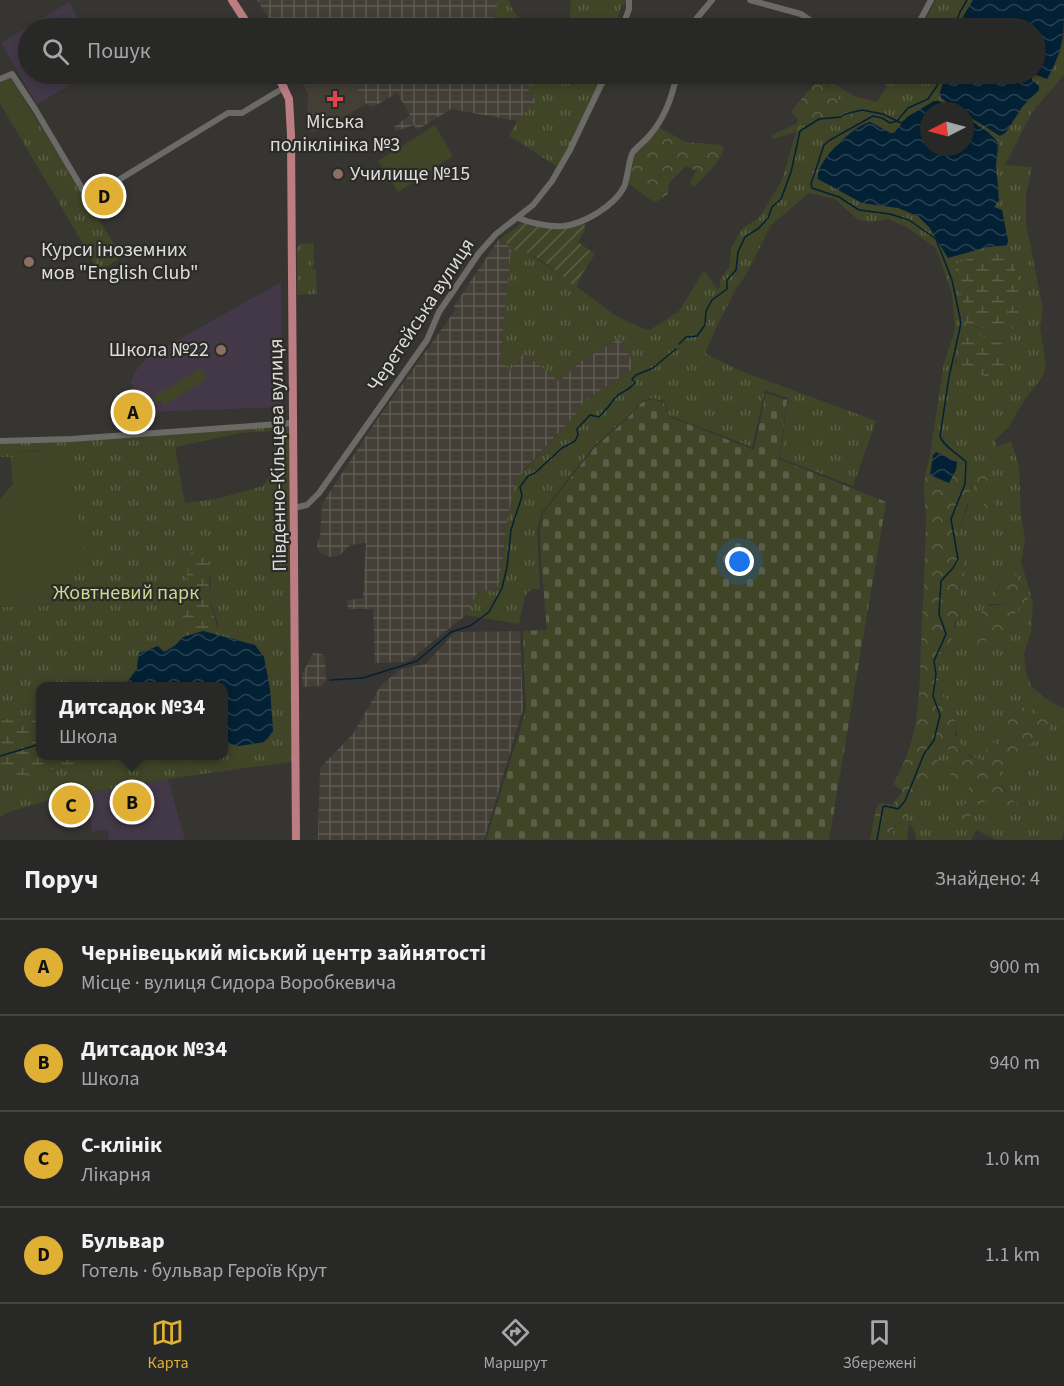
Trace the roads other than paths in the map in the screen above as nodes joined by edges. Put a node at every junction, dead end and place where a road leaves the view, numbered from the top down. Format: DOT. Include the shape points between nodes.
graph roads {
  1 [pos="232,0"];
  2 [pos="629,0"];
  3 [pos="712,0"];
  4 [pos="750,0"];
  5 [pos="932,0"];
  6 [pos="243,18"];
  7 [pos="626,18"];
  8 [pos="697,18"];
  9 [pos="807,18"];
  10 [pos="922,18"];
  11 [pos="0,79"];
  12 [pos="18,83"];
  13 [pos="19,84"];
  14 [pos="283,84"];
  15 [pos="601,84"];
  16 [pos="674,84"];
  17 [pos="285,87"];
  18 [pos="518,218"];
  19 [pos="294,423"];
  20 [pos="0,441"];
  21 [pos="294,508"];
  22 [pos="296,840"];
  1 -- 6 [label="main road"];
  2 -- 7 [label="street"];
  3 -- 8 [label="street"];
  4 -- 9 [label="street"];
  5 -- 10 [label="street"];
  11 -- 12 [label="street" via="12,74"];
  13 -- 17 [label="street" via="86,195 94,195 228,113 242,113"];
  14 -- 17 [label="main road, Південно-Кільцева вулиця"];
  15 -- 18 [label="street, Черетейська вулиця" via="557,173"];
  16 -- 18 [label="street" via="664,115 631,154 626,181 612,202 567,225"];
  17 -- 19 [label="main road, Південно-Кільцева вулиця" via="291,135"];
  18 -- 21 [label="street, Черетейська вулиця" via="496,234 475,258 439,312 427,340 319,493 307,505"];
  19 -- 20 [label="street"];
  19 -- 21 [label="main road, Південно-Кільцева вулиця"];
  21 -- 22 [label="main road, Південно-Кільцева вулиця"];
}
